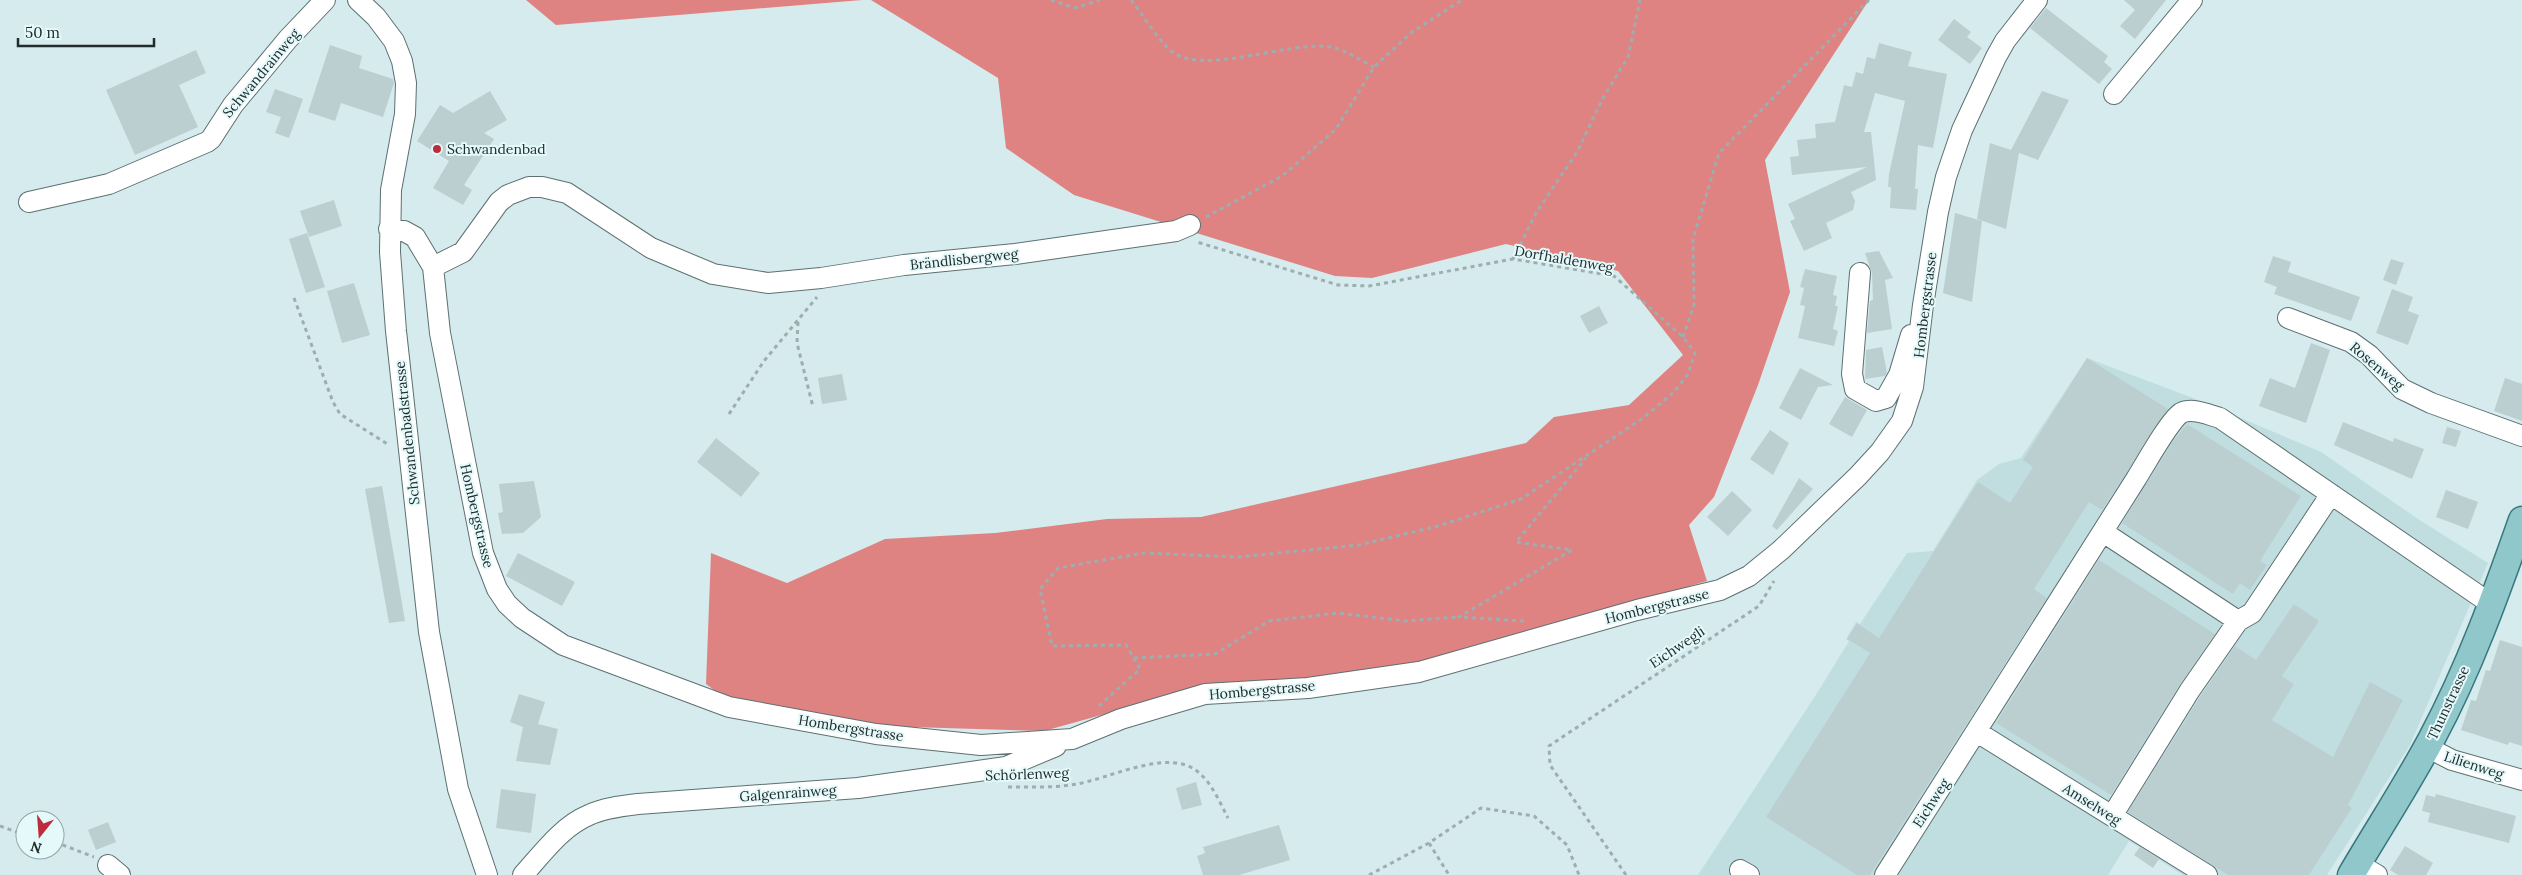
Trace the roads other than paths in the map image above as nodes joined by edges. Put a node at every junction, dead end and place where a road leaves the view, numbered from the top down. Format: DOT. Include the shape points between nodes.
graph roads {
  1 [pos="325,0"];
  2 [pos="358,0"];
  3 [pos="2037,0"];
  4 [pos="2192,0"];
  5 [pos="2114,94"];
  6 [pos="29,202"];
  7 [pos="1183,228"];
  8 [pos="390,229"];
  9 [pos="433,267"];
  10 [pos="1860,273"];
  11 [pos="1923,305"];
  12 [pos="2288,318"];
  13 [pos="2522,436"];
  14 [pos="2331,494"];
  15 [pos="2103,532"];
  16 [pos="2520,532"];
  17 [pos="2491,604"];
  18 [pos="2238,621"];
  19 [pos="1977,732"];
  20 [pos="1072,740"];
  21 [pos="2427,747"];
  22 [pos="2522,780"];
  23 [pos="2112,816"];
  24 [pos="2362,871"];
  25 [pos="487,875"];
  26 [pos="523,875"];
  27 [pos="1885,875"];
  28 [pos="2207,875"];
  1 -- 6 [label="street, Schwandrainweg" via="233,105 207,142 109,184"];
  2 -- 8 [label="street, Schwandenbadstrasse" via="394,41 406,83 405,114 390,190"];
  3 -- 11 [label="street, Hombergstrasse" via="2005,40 1962,130 1940,203"];
  4 -- 5 [label="street"];
  7 -- 9 [label="street, Brändlisbergweg" via="1015,254 768,283 713,274 652,248 568,193 542,186 508,195 499,202 463,252"];
  8 -- 9 [label="street, Hombergstrasse" via="404,231 415,238"];
  8 -- 25 [label="street, Schwandenbadstrasse" via="396,331 429,632 458,789"];
  9 -- 20 [label="street, Hombergstrasse" via="440,333 483,553 497,589 522,618 563,645 729,707 876,734 981,745"];
  10 -- 11 [label="street" via="1852,384 1871,398 1882,401 1890,394 1900,375"];
  11 -- 20 [label="street, Hombergstrasse" via="1913,387 1902,421 1875,458 1781,550 1749,576 1720,590 1637,610 1419,672 1308,688 1205,694 1121,719"];
  12 -- 13 [label="street, Rosenweg" via="2351,342 2402,389"];
  14 -- 15 [label="street, Eichweg" via="2220,418 2196,411 2182,413"];
  14 -- 17 [label="street, Eichweg"];
  14 -- 18 [label="street" via="2252,613"];
  15 -- 18 [label="street"];
  15 -- 19 [label="street, Eichweg"];
  16 -- 17 [label="main road, Thunstrasse"];
  17 -- 21 [label="main road, Thunstrasse"];
  18 -- 23 [label="street" via="2190,690"];
  19 -- 23 [label="street, Amselweg"];
  19 -- 27 [label="street, Eichweg"];
  20 -- 26 [label="street, Galgenrainweg" via="1006,767 858,788 609,808 573,824"];
  21 -- 22 [label="street, Lilienweg" via="2452,760"];
  21 -- 24 [label="main road, Thunstrasse"];
  23 -- 28 [label="street, Amselweg"];
}
